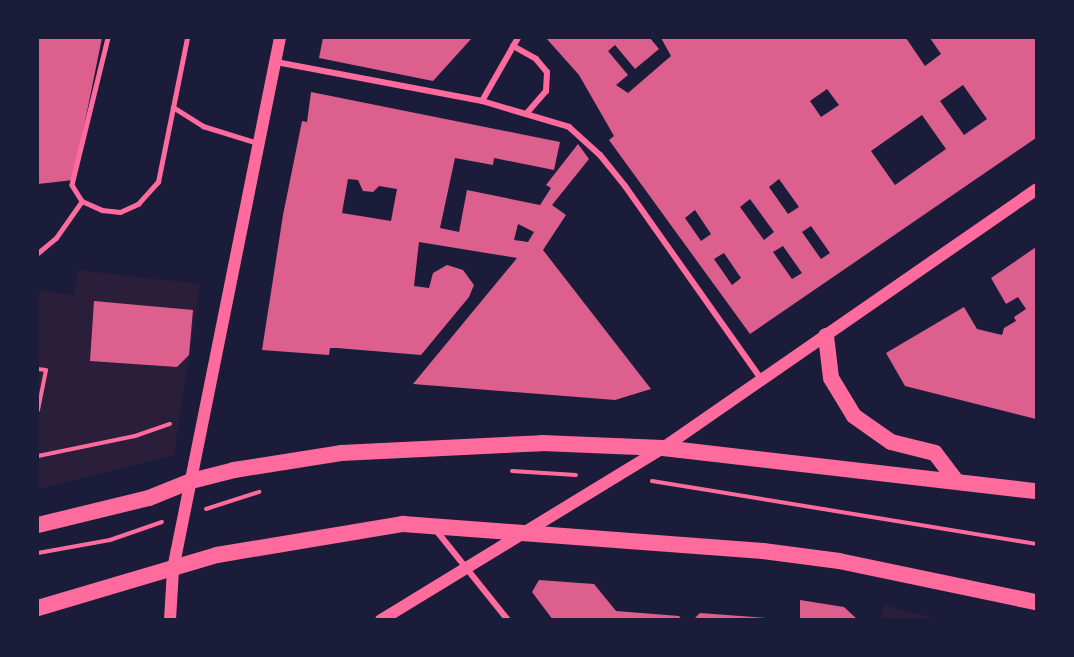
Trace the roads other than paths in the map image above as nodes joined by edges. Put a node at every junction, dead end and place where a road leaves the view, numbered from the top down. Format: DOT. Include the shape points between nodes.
graph roads {
  1 [pos="108,38"];
  2 [pos="187,38"];
  3 [pos="280,38"];
  4 [pos="518,38"];
  5 [pos="513,46"];
  6 [pos="275,62"];
  7 [pos="482,101"];
  8 [pos="173,107"];
  9 [pos="528,112"];
  10 [pos="258,143"];
  11 [pos="1036,190"];
  12 [pos="82,201"];
  13 [pos="38,253"];
  14 [pos="826,336"];
  15 [pos="763,380"];
  16 [pos="663,448"];
  17 [pos="955,480"];
  18 [pos="191,481"];
  19 [pos="1036,491"];
  20 [pos="38,525"];
  21 [pos="432,526"];
  22 [pos="523,532"];
  23 [pos="465,567"];
  24 [pos="173,568"];
  25 [pos="1036,602"];
  26 [pos="38,608"];
  27 [pos="170,620"];
  28 [pos="381,620"];
  29 [pos="508,620"];
  1 -- 12 [label="lane" via="72,186"];
  2 -- 8 [label="lane"];
  3 -- 6 [label="main road"];
  4 -- 5 [label="street"];
  5 -- 7 [label="street"];
  5 -- 9 [label="street" via="536,58 547,72 546,91"];
  6 -- 7 [label="street"];
  6 -- 10 [label="main road"];
  7 -- 9 [label="street"];
  8 -- 10 [label="lane" via="203,126"];
  8 -- 12 [label="lane" via="158,182 138,204 120,212 102,210"];
  9 -- 15 [label="street" via="569,127 600,155"];
  10 -- 18 [label="main road"];
  11 -- 14 [label="main road"];
  12 -- 13 [label="lane" via="56,238"];
  14 -- 15 [label="main road"];
  14 -- 17 [label="highway" via="831,378 855,416 891,442 935,453"];
  15 -- 16 [label="main road"];
  16 -- 17 [label="highway"];
  16 -- 18 [label="highway" via="542,443 340,453"];
  16 -- 22 [label="main road"];
  17 -- 19 [label="highway"];
  18 -- 20 [label="highway" via="149,498"];
  18 -- 24 [label="main road"];
  21 -- 22 [label="highway"];
  21 -- 23 [label="street"];
  21 -- 24 [label="highway" via="403,524 350,530 217,555"];
  22 -- 23 [label="main road"];
  22 -- 25 [label="highway" via="838,561"];
  23 -- 28 [label="main road"];
  23 -- 29 [label="street"];
  24 -- 26 [label="highway"];
  24 -- 27 [label="main road"];
}
